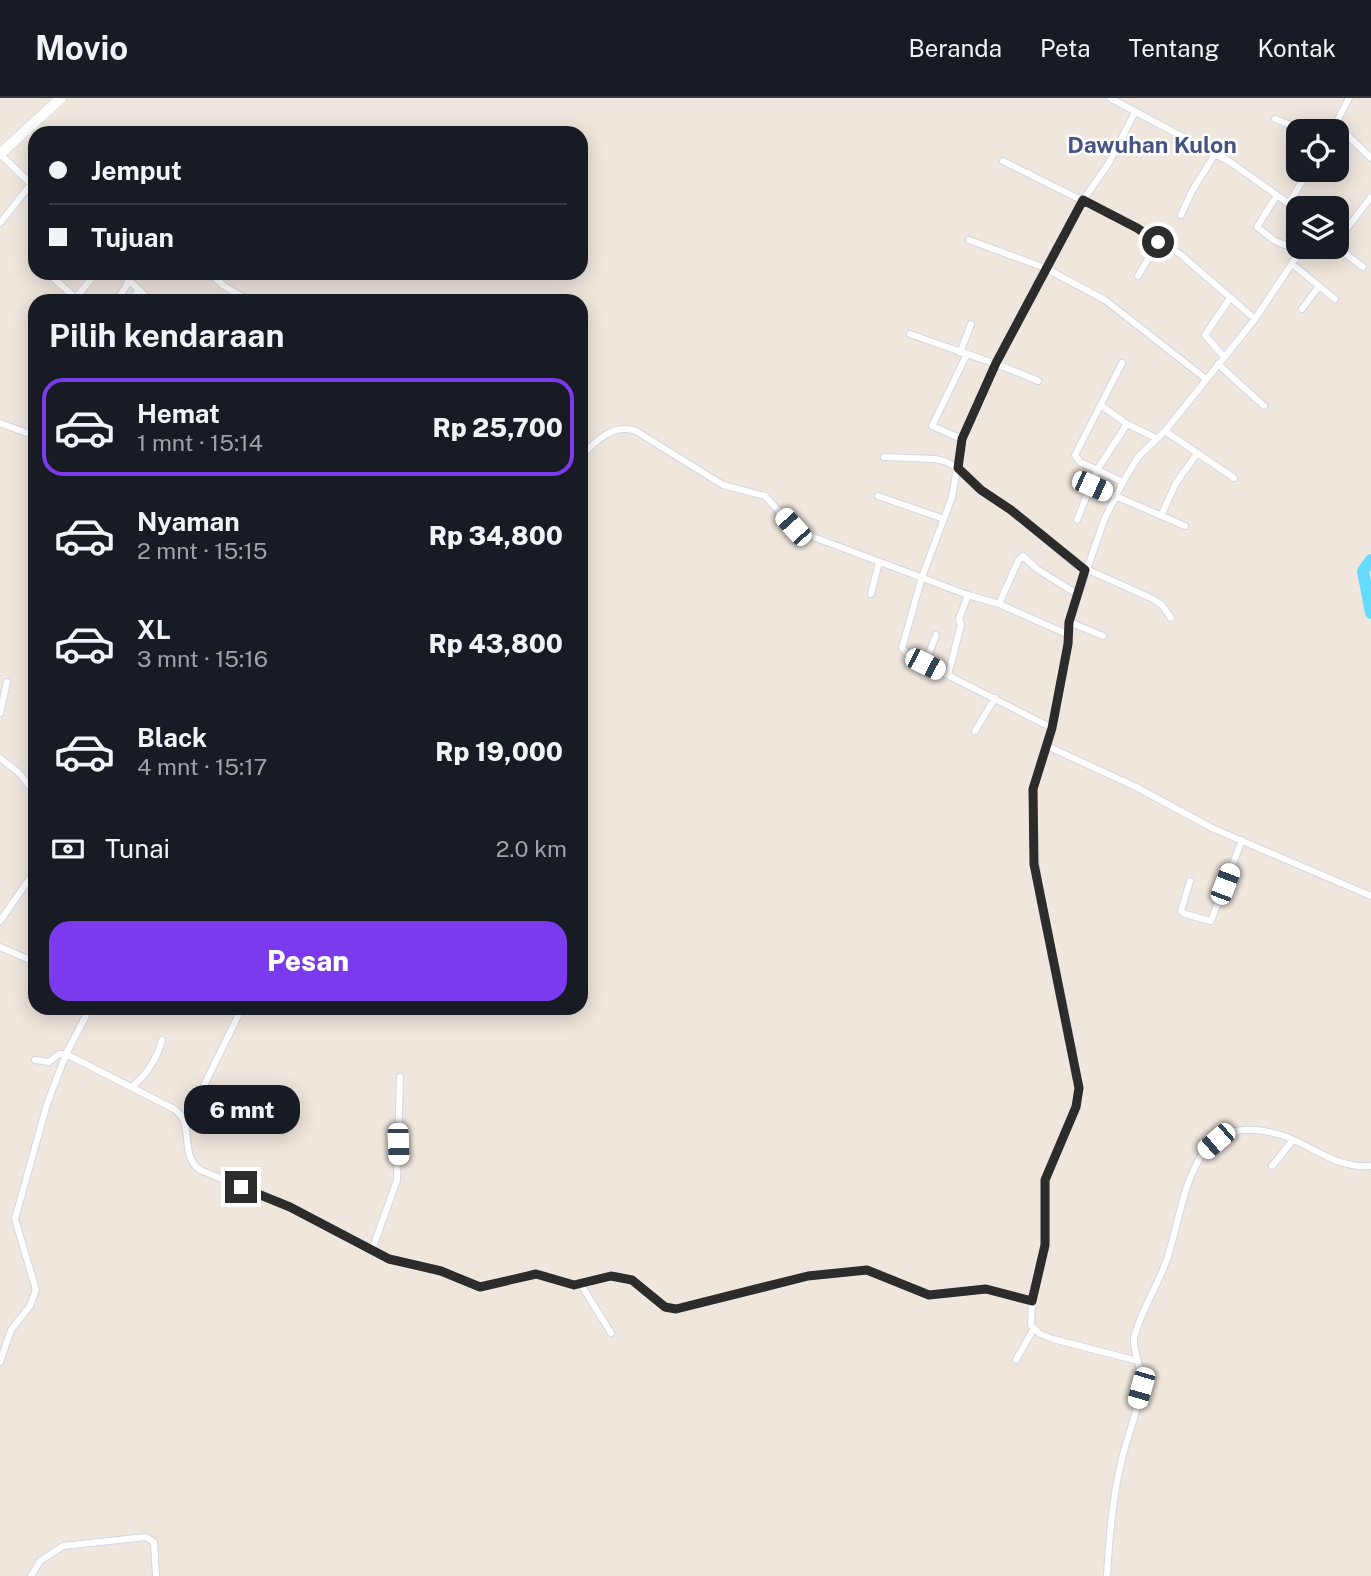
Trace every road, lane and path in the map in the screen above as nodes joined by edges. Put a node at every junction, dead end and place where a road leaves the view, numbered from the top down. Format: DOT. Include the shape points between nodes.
graph roads {
  1 [pos="61,98"];
  2 [pos="1110,98"];
  3 [pos="1349,98"];
  4 [pos="1135,112"];
  5 [pos="1275,119"];
  6 [pos="1338,119"];
  7 [pos="1286,123"];
  8 [pos="30,126"];
  9 [pos="28,128"];
  10 [pos="1349,137"];
  11 [pos="0,154"];
  12 [pos="1215,155"];
  13 [pos="1371,158"];
  14 [pos="1003,161"];
  15 [pos="28,181"];
  16 [pos="28,192"];
  17 [pos="1277,195"];
  18 [pos="1371,197"];
  19 [pos="1083,200"];
  20 [pos="1286,201"];
  21 [pos="1181,215"];
  22 [pos="0,223"];
  23 [pos="1349,225"];
  24 [pos="969,240"];
  25 [pos="1158,242"];
  26 [pos="1286,244"];
  27 [pos="1349,256"];
  28 [pos="1295,259"];
  29 [pos="1292,264"];
  30 [pos="1363,267"];
  31 [pos="1045,268"];
  32 [pos="1138,276"];
  33 [pos="54,280"];
  34 [pos="91,280"];
  35 [pos="218,280"];
  36 [pos="129,281"];
  37 [pos="1319,286"];
  38 [pos="139,290"];
  39 [pos="69,294"];
  40 [pos="80,294"];
  41 [pos="121,294"];
  42 [pos="136,294"];
  43 [pos="143,294"];
  44 [pos="237,294"];
  45 [pos="1230,298"];
  46 [pos="1335,299"];
  47 [pos="1302,309"];
  48 [pos="1255,319"];
  49 [pos="971,324"];
  50 [pos="910,334"];
  51 [pos="963,355"];
  52 [pos="1224,357"];
  53 [pos="996,363"];
  54 [pos="1122,363"];
  55 [pos="1218,364"];
  56 [pos="1206,379"];
  57 [pos="1038,381"];
  58 [pos="1102,406"];
  59 [pos="1264,406"];
  60 [pos="0,423"];
  61 [pos="1127,424"];
  62 [pos="1165,431"];
  63 [pos="28,433"];
  64 [pos="1156,438"];
  65 [pos="962,439"];
  66 [pos="588,450"];
  67 [pos="1196,454"];
  68 [pos="884,457"];
  69 [pos="958,468"];
  70 [pos="1097,470"];
  71 [pos="1234,478"];
  72 [pos="1076,479"];
  73 [pos="1122,482"];
  74 [pos="1092,486"];
  75 [pos="878,496"];
  76 [pos="1114,496"];
  77 [pos="1161,516"];
  78 [pos="944,519"];
  79 [pos="1077,520"];
  80 [pos="1185,526"];
  81 [pos="878,562"];
  82 [pos="1085,570"];
  83 [pos="922,577"];
  84 [pos="871,594"];
  85 [pos="1077,594"];
  86 [pos="968,595"];
  87 [pos="999,604"];
  88 [pos="1171,618"];
  89 [pos="1069,622"];
  90 [pos="1067,634"];
  91 [pos="936,635"];
  92 [pos="1103,636"];
  93 [pos="925,664"];
  94 [pos="948,675"];
  95 [pos="7,682"];
  96 [pos="995,698"];
  97 [pos="0,713"];
  98 [pos="1052,728"];
  99 [pos="975,731"];
  100 [pos="1047,746"];
  101 [pos="0,758"];
  102 [pos="28,784"];
  103 [pos="1242,840"];
  104 [pos="28,881"];
  105 [pos="1190,881"];
  106 [pos="1371,896"];
  107 [pos="0,921"];
  108 [pos="0,947"];
  109 [pos="28,959"];
  110 [pos="86,1015"];
  111 [pos="239,1015"];
  112 [pos="162,1040"];
  113 [pos="66,1054"];
  114 [pos="35,1060"];
  115 [pos="400,1077"];
  116 [pos="132,1087"];
  117 [pos="186,1122"];
  118 [pos="1293,1140"];
  119 [pos="1272,1166"];
  120 [pos="1371,1166"];
  121 [pos="372,1250"];
  122 [pos="580,1283"];
  123 [pos="1032,1301"];
  124 [pos="1034,1328"];
  125 [pos="611,1333"];
  126 [pos="1016,1360"];
  127 [pos="1138,1361"];
  128 [pos="0,1362"];
  129 [pos="31,1576"];
  130 [pos="156,1576"];
  131 [pos="1107,1576"];
  1 -- 8 [label="street"];
  2 -- 4 [label="street"];
  3 -- 6 [label="street"];
  4 -- 12 [label="street"];
  4 -- 19 [label="street" via="1110,163"];
  5 -- 7 [label="street"];
  9 -- 11 [label="street"];
  10 -- 13 [label="street"];
  11 -- 15 [label="street"];
  12 -- 17 [label="street"];
  12 -- 21 [label="street"];
  14 -- 19 [label="street"];
  16 -- 22 [label="street"];
  17 -- 20 [label="street"];
  17 -- 26 [label="street" via="1257,227"];
  18 -- 23 [label="street"];
  19 -- 25 [label="street"];
  19 -- 31 [label="street"];
  24 -- 31 [label="street"];
  25 -- 32 [label="street"];
  25 -- 45 [label="street" via="1192,263"];
  27 -- 30 [label="street"];
  28 -- 29 [label="street"];
  29 -- 37 [label="street"];
  29 -- 48 [label="street"];
  31 -- 53 [label="street"];
  31 -- 56 [label="street" via="1105,300"];
  33 -- 39 [label="street"];
  34 -- 40 [label="street"];
  35 -- 44 [label="street"];
  36 -- 38 [label="street"];
  36 -- 41 [label="street"];
  37 -- 46 [label="street"];
  37 -- 47 [label="street"];
  38 -- 42 [label="street"];
  38 -- 43 [label="street"];
  45 -- 48 [label="street"];
  45 -- 52 [label="street" via="1205,335"];
  48 -- 52 [label="street"];
  49 -- 51 [label="street"];
  50 -- 51 [label="street"];
  51 -- 53 [label="street"];
  51 -- 65 [label="street" via="932,426"];
  52 -- 55 [label="street"];
  53 -- 57 [label="street"];
  53 -- 65 [label="street"];
  54 -- 58 [label="street"];
  55 -- 56 [label="street"];
  55 -- 59 [label="street"];
  56 -- 62 [label="street"];
  58 -- 61 [label="street"];
  58 -- 70 [label="street" via="1075,455"];
  60 -- 63 [label="street"];
  61 -- 64 [label="street"];
  61 -- 70 [label="street"];
  62 -- 64 [label="street"];
  62 -- 67 [label="street"];
  64 -- 73 [label="street"];
  65 -- 69 [label="street"];
  66 -- 81 [label="street" via="602,436 628,428 723,485 765,495 793,527 807,535"];
  67 -- 71 [label="street"];
  67 -- 77 [label="street"];
  68 -- 69 [label="street" via="934,459"];
  69 -- 78 [label="street"];
  69 -- 82 [label="street"];
  70 -- 73 [label="street"];
  70 -- 74 [label="street"];
  72 -- 74 [label="street"];
  73 -- 76 [label="street"];
  74 -- 76 [label="street"];
  74 -- 79 [label="street"];
  75 -- 78 [label="street"];
  76 -- 77 [label="street"];
  76 -- 82 [label="street"];
  77 -- 80 [label="street"];
  78 -- 83 [label="street"];
  81 -- 83 [label="street"];
  81 -- 84 [label="street"];
  82 -- 85 [label="street"];
  82 -- 88 [label="street" via="1153,599"];
  83 -- 86 [label="street"];
  83 -- 93 [label="street" via="902,648"];
  85 -- 87 [label="street" via="1023,556"];
  85 -- 89 [label="street"];
  86 -- 87 [label="street"];
  86 -- 94 [label="street"];
  87 -- 90 [label="street"];
  89 -- 90 [label="street"];
  89 -- 92 [label="street"];
  90 -- 98 [label="street"];
  91 -- 93 [label="street"];
  93 -- 94 [label="street"];
  94 -- 96 [label="street"];
  95 -- 97 [label="street"];
  96 -- 98 [label="street"];
  96 -- 99 [label="street"];
  98 -- 100 [label="street"];
  100 -- 103 [label="street"];
  100 -- 123 [label="street" via="1033,789 1034,864 1079,1088 1076,1107 1045,1180 1045,1245"];
  101 -- 102 [label="street"];
  103 -- 105 [label="street" via="1210,922 1181,911"];
  103 -- 106 [label="street"];
  104 -- 107 [label="street"];
  108 -- 109 [label="street"];
  110 -- 113 [label="street"];
  111 -- 117 [label="street"];
  112 -- 116 [label="street" via="153,1062"];
  113 -- 114 [label="street" via="49,1062"];
  113 -- 116 [label="street"];
  113 -- 128 [label="street" via="15,1219 36,1290 11,1330"];
  115 -- 121 [label="street" via="397,1180"];
  116 -- 117 [label="street" via="174,1109"];
  117 -- 121 [label="street" via="188,1150 200,1170 290,1207"];
  118 -- 119 [label="street"];
  118 -- 120 [label="street" via="1344,1165"];
  118 -- 127 [label="street" via="1258,1130 1237,1131 1216,1141 1193,1166 1166,1264 1136,1331 1133,1346"];
  121 -- 122 [label="street" via="480,1287 536,1274"];
  122 -- 123 [label="street" via="611,1276 632,1280 665,1307 676,1309 808,1276 867,1270 929,1295 986,1289"];
  122 -- 125 [label="street"];
  123 -- 124 [label="street"];
  124 -- 126 [label="street"];
  124 -- 127 [label="street" via="1053,1339"];
  127 -- 131 [label="street" via="1141,1388 1121,1464"];
  129 -- 130 [label="street" via="40,1562 63,1546 146,1537 154,1542"];
}
